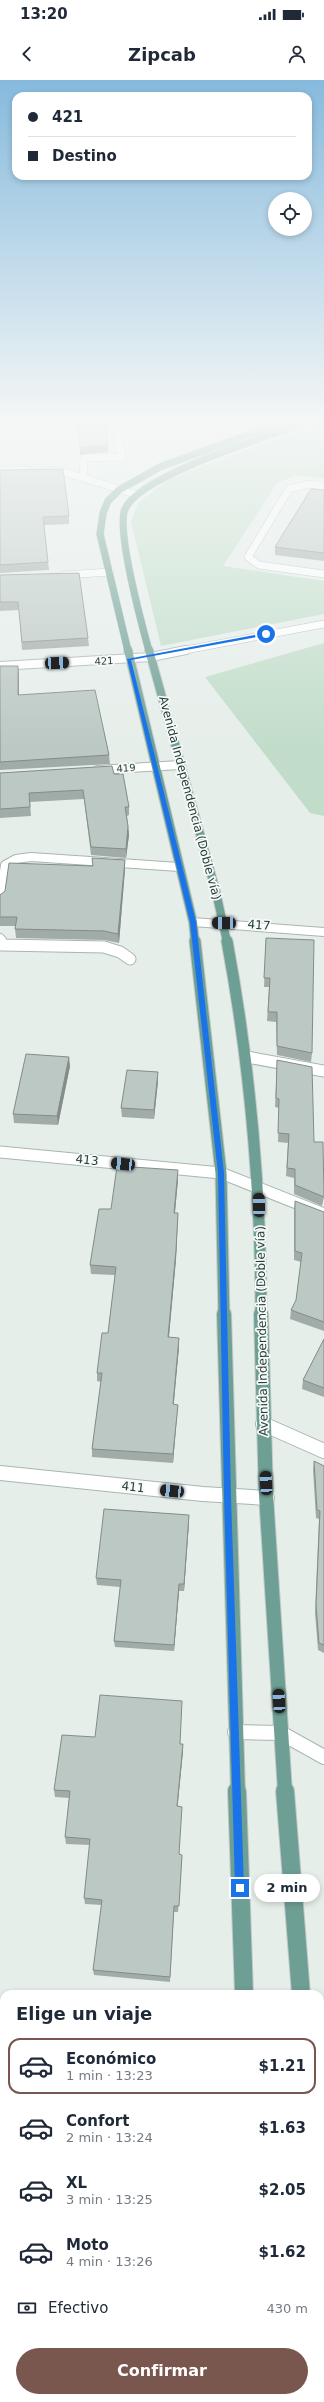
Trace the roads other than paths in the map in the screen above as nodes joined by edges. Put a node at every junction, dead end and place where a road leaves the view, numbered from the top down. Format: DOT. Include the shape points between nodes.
graph roads {
  1 [pos="100,532"];
  2 [pos="123,532"];
  3 [pos="263,532"];
  4 [pos="110,572"];
  5 [pos="324,574"];
  6 [pos="52,575"];
  7 [pos="324,624"];
  8 [pos="151,656"];
  9 [pos="129,659"];
  10 [pos="0,666"];
  11 [pos="180,765"];
  12 [pos="154,766"];
  13 [pos="86,770"];
  14 [pos="179,867"];
  15 [pos="0,899"];
  16 [pos="193,922"];
  17 [pos="224,923"];
  18 [pos="324,932"];
  19 [pos="0,938"];
  20 [pos="130,959"];
  21 [pos="247,1058"];
  22 [pos="324,1071"];
  23 [pos="0,1152"];
  24 [pos="221,1173"];
  25 [pos="259,1189"];
  26 [pos="324,1214"];
  27 [pos="263,1424"];
  28 [pos="324,1451"];
  29 [pos="0,1473"];
  30 [pos="228,1496"];
  31 [pos="267,1498"];
  32 [pos="235,1732"];
  33 [pos="281,1733"];
  34 [pos="324,1756"];
  35 [pos="244,1990"];
  36 [pos="300,1990"];
  1 -- 4 [label="main road, Avenida Independencia (Doble vía)"];
  2 -- 8 [label="main road, Avenida Independencia (Doble vía)"];
  3 -- 5 [label="street" via="248,557 259,565"];
  4 -- 6 [label="street"];
  4 -- 9 [label="main road, Avenida Independencia (Doble vía)"];
  7 -- 8 [label="street, 421"];
  8 -- 9 [label="street, 421"];
  8 -- 11 [label="main road, Avenida Independencia (Doble vía)"];
  9 -- 10 [label="street, 421"];
  9 -- 12 [label="main road, Avenida Independencia (Doble vía)"];
  11 -- 12 [label="street, 419"];
  11 -- 17 [label="main road, Avenida Independencia (Doble vía)"];
  12 -- 13 [label="street, 419"];
  12 -- 14 [label="main road, Avenida Independencia (Doble vía)"];
  14 -- 15 [label="street" via="32,857 16,859 5,866"];
  14 -- 16 [label="main road, Avenida Independencia (Doble vía)"];
  16 -- 17 [label="street, 417"];
  16 -- 24 [label="main road, Avenida Independencia (Doble vía)"];
  17 -- 18 [label="street, 417"];
  17 -- 21 [label="main road, Avenida Independencia (Doble vía)"];
  19 -- 20 [label="street" via="2,946 104,948 120,952"];
  21 -- 22 [label="street"];
  21 -- 25 [label="main road, Avenida Independencia (Doble vía)"];
  23 -- 24 [label="street, 413"];
  24 -- 25 [label="street, 413"];
  24 -- 30 [label="main road, Avenida Independencia (Doble vía)"];
  25 -- 26 [label="street, 413"];
  25 -- 27 [label="main road, Avenida Independencia (Doble vía)"];
  27 -- 28 [label="street"];
  27 -- 31 [label="main road, Avenida Independencia (Doble vía)"];
  29 -- 30 [label="street, 411"];
  30 -- 31 [label="street, 411"];
  30 -- 32 [label="main road, Avenida Independencia (Doble vía)"];
  31 -- 33 [label="main road, Avenida Independencia (Doble vía)"];
  32 -- 33 [label="street"];
  32 -- 35 [label="main road, Avenida Independencia (Doble vía)"];
  33 -- 34 [label="street"];
  33 -- 36 [label="main road, Avenida Independencia (Doble vía)"];
}
